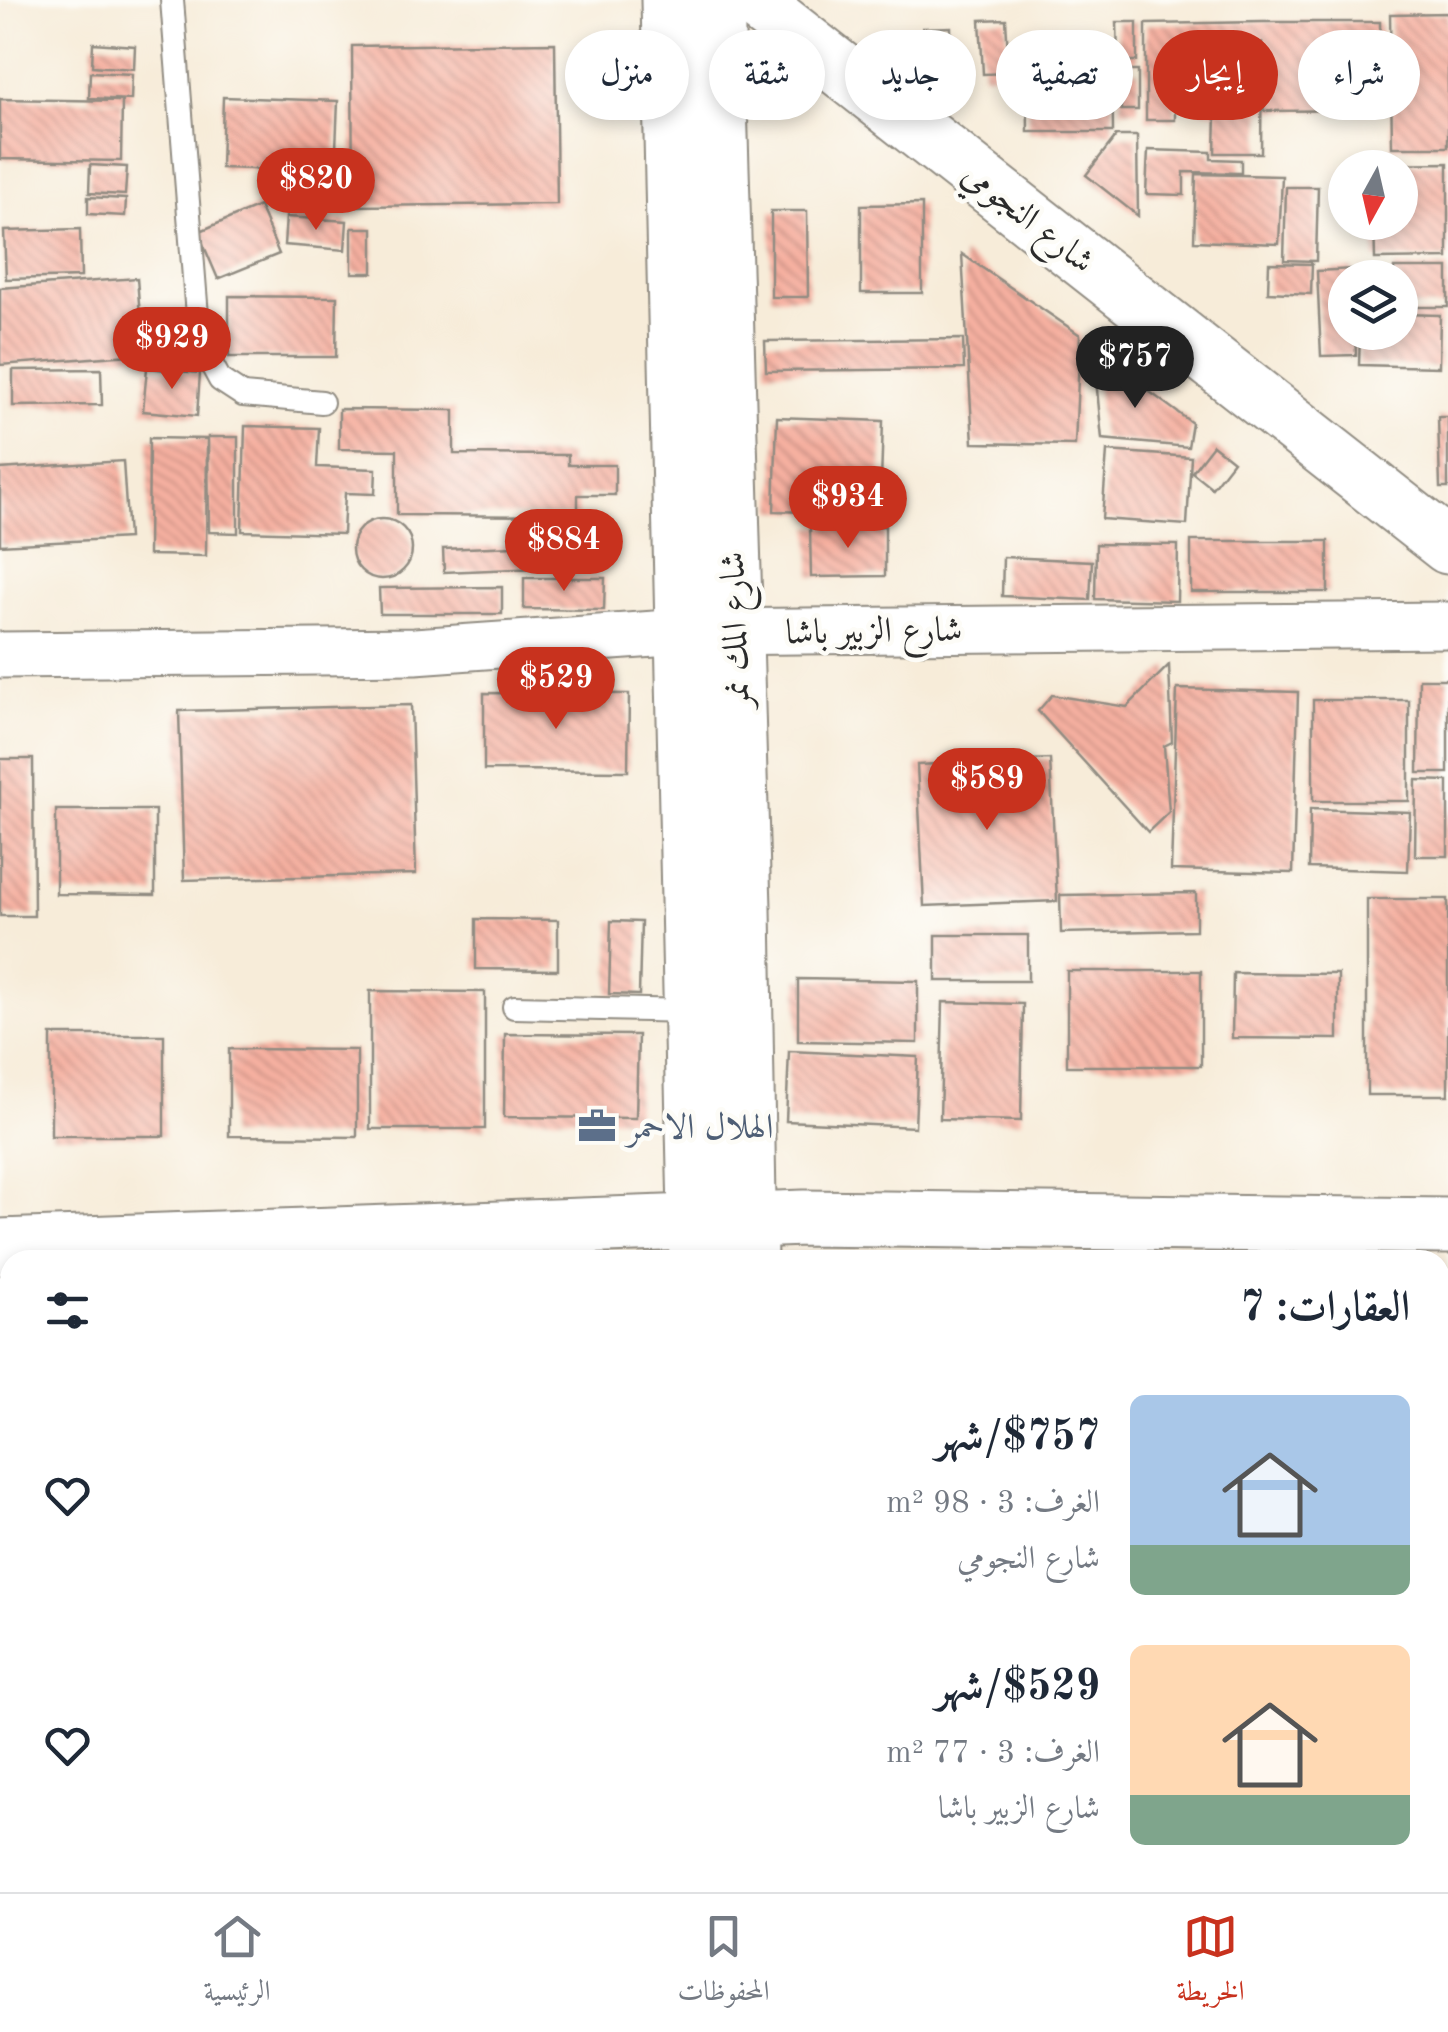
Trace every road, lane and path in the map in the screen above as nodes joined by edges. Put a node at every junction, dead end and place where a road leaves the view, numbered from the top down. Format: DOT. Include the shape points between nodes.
graph roads {
  1 [pos="172,0"];
  2 [pos="669,0"];
  3 [pos="716,0"];
  4 [pos="752,0"];
  5 [pos="322,402"];
  6 [pos="1448,546"];
  7 [pos="1448,626"];
  8 [pos="709,632"];
  9 [pos="0,655"];
  10 [pos="514,1007"];
  11 [pos="690,1012"];
  12 [pos="1448,1226"];
  13 [pos="723,1241"];
  14 [pos="0,1246"];
  1 -- 5 [label="lane" via="200,340 220,380 242,395"];
  2 -- 8 [label="main road, شارع المك نمر"];
  3 -- 8 [label="main road, شارع المك نمر"];
  4 -- 6 [label="main road, شارع النجومي"];
  7 -- 8 [label="street, شارع الزبير باشا"];
  8 -- 9 [label="street, شارع الزبير باشا" via="415,651"];
  8 -- 11 [label="main road, شارع المك نمر"];
  8 -- 13 [label="main road, شارع المك نمر"];
  10 -- 11 [label="lane"];
  11 -- 13 [label="main road, شارع المك نمر"];
  12 -- 13 [label="main road" via="804,1218"];
  13 -- 14 [label="main road"];
}
